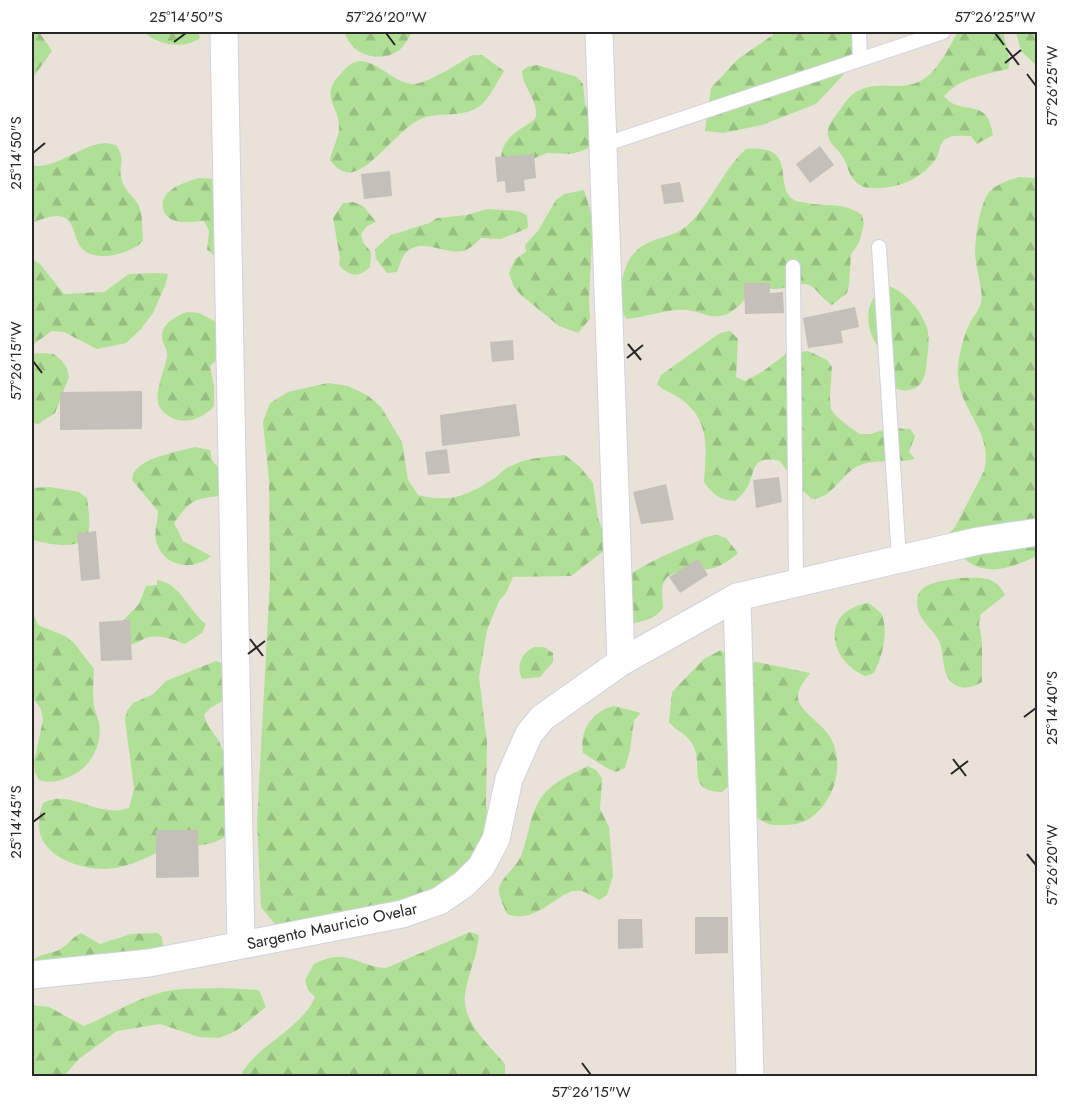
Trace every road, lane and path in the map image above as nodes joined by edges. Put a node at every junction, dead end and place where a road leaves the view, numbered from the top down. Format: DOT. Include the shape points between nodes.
graph roads {
  1 [pos="224,32"];
  2 [pos="599,32"];
  3 [pos="858,32"];
  4 [pos="943,32"];
  5 [pos="860,59"];
  6 [pos="603,145"];
  7 [pos="879,247"];
  8 [pos="793,267"];
  9 [pos="1038,532"];
  10 [pos="899,559"];
  11 [pos="796,583"];
  12 [pos="737,597"];
  13 [pos="621,662"];
  14 [pos="241,945"];
  15 [pos="32,975"];
  16 [pos="750,1077"];
  1 -- 14 [label="street"];
  2 -- 6 [label="street"];
  3 -- 5 [label="lane"];
  4 -- 5 [label="lane"];
  5 -- 6 [label="lane"];
  6 -- 13 [label="street"];
  7 -- 10 [label="lane"];
  8 -- 11 [label="lane"];
  9 -- 10 [label="street, Sargento Mauricio Ovelar"];
  10 -- 11 [label="street, Sargento Mauricio Ovelar"];
  11 -- 12 [label="street, Sargento Mauricio Ovelar"];
  12 -- 13 [label="street, Sargento Mauricio Ovelar"];
  12 -- 16 [label="street"];
  13 -- 14 [label="street, Sargento Mauricio Ovelar" via="542,718 529,734 509,779 496,839 482,867 464,884 439,901 402,914"];
  14 -- 15 [label="street, Sargento Mauricio Ovelar" via="149,963"];
}
